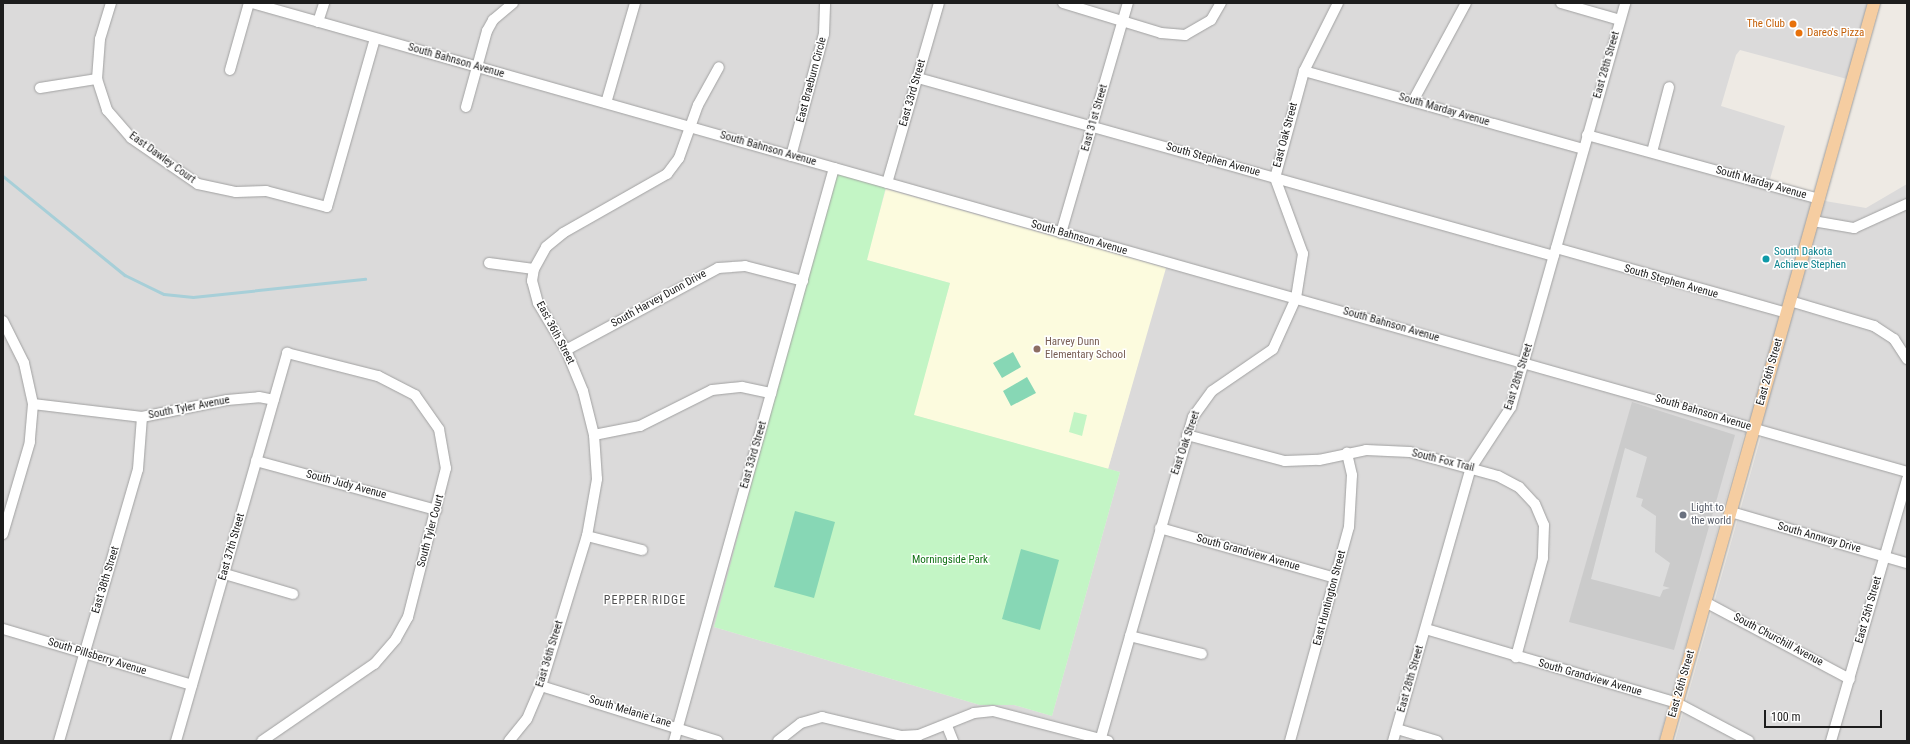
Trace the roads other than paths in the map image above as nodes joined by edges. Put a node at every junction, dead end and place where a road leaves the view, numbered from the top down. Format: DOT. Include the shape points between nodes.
graph roads {
  1 [pos="111,3"];
  2 [pos="250,3"];
  3 [pos="324,3"];
  4 [pos="513,3"];
  5 [pos="634,3"];
  6 [pos="825,3"];
  7 [pos="939,3"];
  8 [pos="1063,3"];
  9 [pos="1128,3"];
  10 [pos="1221,3"];
  11 [pos="1338,3"];
  12 [pos="1466,3"];
  13 [pos="1561,3"];
  14 [pos="1625,3"];
  15 [pos="1874,3"];
  16 [pos="1123,20"];
  17 [pos="1620,20"];
  18 [pos="318,22"];
  19 [pos="375,39"];
  20 [pos="476,67"];
  21 [pos="718,67"];
  22 [pos="230,70"];
  23 [pos="1304,71"];
  24 [pos="918,78"];
  25 [pos="97,79"];
  26 [pos="1669,87"];
  27 [pos="40,88"];
  28 [pos="1413,101"];
  29 [pos="606,103"];
  30 [pos="466,107"];
  31 [pos="1093,126"];
  32 [pos="689,127"];
  33 [pos="1587,135"];
  34 [pos="1583,149"];
  35 [pos="1652,152"];
  36 [pos="791,156"];
  37 [pos="834,168"];
  38 [pos="1275,178"];
  39 [pos="887,183"];
  40 [pos="1819,199"];
  41 [pos="1907,204"];
  42 [pos="1813,221"];
  43 [pos="1061,232"];
  44 [pos="1555,252"];
  45 [pos="489,263"];
  46 [pos="534,269"];
  47 [pos="803,281"];
  48 [pos="1296,298"];
  49 [pos="1790,301"];
  50 [pos="1787,313"];
  51 [pos="3,321"];
  52 [pos="566,350"];
  53 [pos="287,353"];
  54 [pos="1907,359"];
  55 [pos="1524,363"];
  56 [pos="771,393"];
  57 [pos="274,400"];
  58 [pos="33,404"];
  59 [pos="142,417"];
  60 [pos="1754,428"];
  61 [pos="594,435"];
  62 [pos="1187,435"];
  63 [pos="1347,453"];
  64 [pos="256,461"];
  65 [pos="1471,468"];
  66 [pos="1907,472"];
  67 [pos="1907,479"];
  68 [pos="436,510"];
  69 [pos="1731,512"];
  70 [pos="1160,528"];
  71 [pos="3,534"];
  72 [pos="587,536"];
  73 [pos="642,550"];
  74 [pos="1885,556"];
  75 [pos="1907,563"];
  76 [pos="225,574"];
  77 [pos="1335,578"];
  78 [pos="293,594"];
  79 [pos="1705,602"];
  80 [pos="3,628"];
  81 [pos="1426,629"];
  82 [pos="1130,636"];
  83 [pos="84,652"];
  84 [pos="1202,654"];
  85 [pos="1516,657"];
  86 [pos="1850,679"];
  87 [pos="192,685"];
  88 [pos="541,686"];
  89 [pos="1677,703"];
  90 [pos="947,726"];
  91 [pos="678,727"];
  92 [pos="1397,729"];
  93 [pos="1103,740"];
  94 [pos="59,741"];
  95 [pos="176,741"];
  96 [pos="262,741"];
  97 [pos="509,741"];
  98 [pos="674,741"];
  99 [pos="718,741"];
  100 [pos="778,741"];
  101 [pos="953,741"];
  102 [pos="1290,741"];
  103 [pos="1393,741"];
  104 [pos="1437,741"];
  105 [pos="1666,741"];
  106 [pos="1749,741"];
  107 [pos="1831,741"];
  1 -- 25 [label="street, East Dawley Court" via="100,39"];
  2 -- 18 [label="street, South Bahnson Avenue"];
  2 -- 22 [label="street"];
  3 -- 18 [label="street"];
  4 -- 20 [label="street" via="490,25"];
  5 -- 29 [label="street"];
  6 -- 36 [label="street, East Braeburn Circle" via="824,34"];
  7 -- 24 [label="street, East 33rd Street"];
  8 -- 16 [label="street"];
  9 -- 16 [label="street, East 31st Street"];
  10 -- 16 [label="street" via="1211,20 1185,35 1161,33"];
  11 -- 23 [label="street, East Oak Street"];
  12 -- 28 [label="street"];
  13 -- 17 [label="street"];
  14 -- 17 [label="street, East 28th Street"];
  15 -- 40 [label="main road, East 26th Street"];
  16 -- 31 [label="street, East 31st Street"];
  17 -- 33 [label="street, East 28th Street"];
  18 -- 19 [label="street, South Bahnson Avenue"];
  19 -- 20 [label="street, South Bahnson Avenue"];
  19 -- 25 [label="street, East Dawley Court" via="327,207 266,192 216,189 184,176 117,123 107,110"];
  20 -- 29 [label="street, South Bahnson Avenue"];
  20 -- 30 [label="street"];
  21 -- 32 [label="street, East 36th Street"];
  23 -- 28 [label="street, South Marday Avenue"];
  23 -- 38 [label="street, East Oak Street"];
  24 -- 31 [label="street, South Stephen Avenue"];
  24 -- 39 [label="street, East 33rd Street"];
  25 -- 27 [label="street"];
  26 -- 35 [label="street"];
  28 -- 34 [label="street, South Marday Avenue"];
  29 -- 32 [label="street, South Bahnson Avenue"];
  31 -- 38 [label="street, South Stephen Avenue"];
  31 -- 43 [label="street, East 31st Street"];
  32 -- 36 [label="street, South Bahnson Avenue"];
  32 -- 46 [label="street, East 36th Street" via="675,165 659,182 563,233 546,246"];
  33 -- 34 [label="street, East 28th Street"];
  33 -- 35 [label="street, South Marday Avenue"];
  34 -- 44 [label="street, East 28th Street"];
  35 -- 40 [label="street, South Marday Avenue"];
  36 -- 37 [label="street, South Bahnson Avenue"];
  37 -- 39 [label="street, South Bahnson Avenue"];
  37 -- 47 [label="street, East 33rd Street"];
  38 -- 44 [label="street, South Stephen Avenue"];
  38 -- 48 [label="street, East Oak Street" via="1303,254"];
  39 -- 43 [label="street, South Bahnson Avenue"];
  40 -- 42 [label="main road, East 26th Street"];
  41 -- 42 [label="street" via="1854,228"];
  42 -- 49 [label="main road, East 26th Street"];
  43 -- 48 [label="street, South Bahnson Avenue"];
  44 -- 50 [label="street, South Stephen Avenue"];
  44 -- 55 [label="street, East 28th Street"];
  45 -- 46 [label="street"];
  46 -- 52 [label="street, East 36th Street" via="532,281 538,303"];
  47 -- 52 [label="street, South Harvey Dunn Drive" via="745,266 718,268"];
  47 -- 56 [label="street, East 33rd Street"];
  48 -- 55 [label="street, South Bahnson Avenue"];
  48 -- 62 [label="street, East Oak Street" via="1273,349 1204,399"];
  49 -- 50 [label="main road, East 26th Street"];
  49 -- 54 [label="street" via="1874,326 1894,339"];
  50 -- 60 [label="main road, East 26th Street"];
  51 -- 58 [label="street" via="24,363"];
  52 -- 61 [label="street, East 36th Street" via="583,391"];
  53 -- 57 [label="street, East 37th Street"];
  53 -- 68 [label="street, South Tyler Court" via="378,376 415,395 439,429 445,449 446,468"];
  55 -- 60 [label="street, South Bahnson Avenue"];
  55 -- 65 [label="street, East 28th Street" via="1511,407"];
  56 -- 61 [label="street" via="742,387 712,390 640,426"];
  56 -- 91 [label="street, East 33rd Street"];
  57 -- 59 [label="street, South Tyler Avenue" via="259,397 227,400"];
  57 -- 64 [label="street, East 37th Street"];
  58 -- 59 [label="street, South Tyler Avenue"];
  58 -- 71 [label="street" via="30,442"];
  59 -- 83 [label="street, East 38th Street" via="138,469"];
  60 -- 66 [label="street, South Bahnson Avenue"];
  60 -- 69 [label="main road, East 26th Street"];
  61 -- 72 [label="street, East 36th Street" via="597,479"];
  62 -- 63 [label="street, South Fox Trail" via="1285,462 1319,460"];
  62 -- 70 [label="street, East Oak Street"];
  63 -- 65 [label="street, South Fox Trail" via="1366,450 1410,452"];
  63 -- 77 [label="street, East Huntington Street" via="1352,475 1353,502"];
  64 -- 68 [label="street, South Judy Avenue"];
  64 -- 76 [label="street, East 37th Street"];
  65 -- 81 [label="street, East 28th Street"];
  65 -- 85 [label="street, South Fox Trail" via="1519,487 1534,504 1544,525 1543,558"];
  67 -- 74 [label="street, East 25th Street"];
  68 -- 96 [label="street, South Tyler Court" via="408,616 396,639 374,664"];
  69 -- 74 [label="street, South Annway Drive"];
  69 -- 79 [label="main road, East 26th Street"];
  70 -- 77 [label="street, South Grandview Avenue"];
  70 -- 82 [label="street, East Oak Street"];
  72 -- 73 [label="street"];
  72 -- 88 [label="street, East 36th Street"];
  74 -- 75 [label="street, South Annway Drive"];
  74 -- 86 [label="street, East 25th Street"];
  76 -- 78 [label="street"];
  76 -- 87 [label="street, East 37th Street"];
  77 -- 102 [label="street, East Huntington Street"];
  79 -- 86 [label="street, South Churchill Avenue"];
  79 -- 89 [label="main road, East 26th Street"];
  80 -- 83 [label="street, South Pillsberry Avenue"];
  81 -- 85 [label="street, South Grandview Avenue"];
  81 -- 92 [label="street, East 28th Street"];
  82 -- 84 [label="street"];
  82 -- 93 [label="street, East Oak Street"];
  83 -- 87 [label="street, South Pillsberry Avenue"];
  83 -- 94 [label="street, East 38th Street"];
  85 -- 89 [label="street, South Grandview Avenue"];
  86 -- 107 [label="street, East 25th Street"];
  87 -- 95 [label="street, East 37th Street"];
  88 -- 91 [label="street, South Melanie Lane"];
  88 -- 97 [label="street, East 36th Street" via="527,719"];
  89 -- 105 [label="main road, East 26th Street"];
  89 -- 106 [label="street, South Grandview Avenue"];
  90 -- 93 [label="street" via="974,713 993,711"];
  90 -- 100 [label="street" via="919,735 901,736 822,717 801,722"];
  90 -- 101 [label="street"];
  91 -- 98 [label="street, East 33rd Street"];
  91 -- 99 [label="street, South Melanie Lane"];
  92 -- 103 [label="street, East 28th Street"];
  92 -- 104 [label="street"];
}
